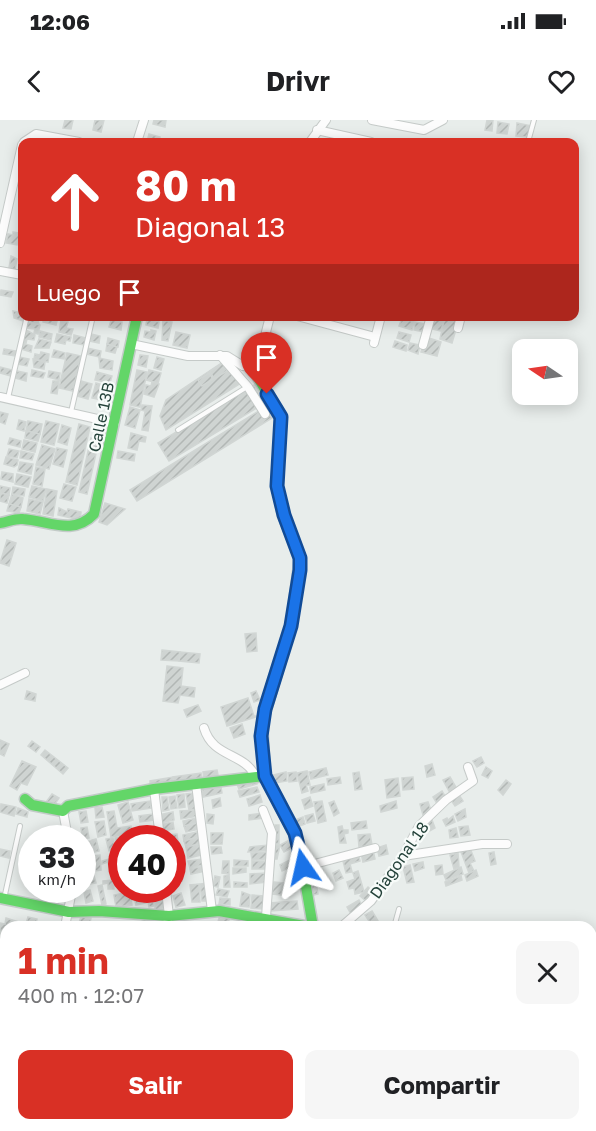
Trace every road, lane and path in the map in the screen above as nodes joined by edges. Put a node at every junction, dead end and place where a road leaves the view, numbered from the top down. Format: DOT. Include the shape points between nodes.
graph roads {
  1 [pos="144,120"];
  2 [pos="326,120"];
  3 [pos="372,120"];
  4 [pos="442,120"];
  5 [pos="534,120"];
  6 [pos="317,130"];
  7 [pos="35,138"];
  8 [pos="62,138"];
  9 [pos="138,138"];
  10 [pos="312,138"];
  11 [pos="353,138"];
  12 [pos="529,138"];
  13 [pos="18,170"];
  14 [pos="0,243"];
  15 [pos="0,271"];
  16 [pos="18,274"];
  17 [pos="26,321"];
  18 [pos="92,321"];
  19 [pos="136,321"];
  20 [pos="269,321"];
  21 [pos="313,321"];
  22 [pos="380,321"];
  23 [pos="429,321"];
  24 [pos="460,321"];
  25 [pos="458,328"];
  26 [pos="131,344"];
  27 [pos="423,345"];
  28 [pos="220,355"];
  29 [pos="252,367"];
  30 [pos="248,387"];
  31 [pos="4,398"];
  32 [pos="71,413"];
  33 [pos="265,414"];
  34 [pos="116,423"];
  35 [pos="178,430"];
  36 [pos="0,523"];
  37 [pos="25,673"];
  38 [pos="0,685"];
  39 [pos="204,728"];
  40 [pos="468,767"];
  41 [pos="260,776"];
  42 [pos="196,784"];
  43 [pos="154,789"];
  44 [pos="25,799"];
  45 [pos="263,810"];
  46 [pos="63,811"];
  47 [pos="66,825"];
  48 [pos="158,825"];
  49 [pos="18,834"];
  50 [pos="507,844"];
  51 [pos="375,848"];
  52 [pos="403,856"];
  53 [pos="303,867"];
  54 [pos="2,898"];
  55 [pos="70,903"];
  56 [pos="167,903"];
  57 [pos="399,909"];
  58 [pos="212,911"];
  59 [pos="69,912"];
  60 [pos="266,917"];
  61 [pos="67,921"];
  62 [pos="162,921"];
  63 [pos="168,921"];
  64 [pos="172,921"];
  65 [pos="284,921"];
  66 [pos="310,921"];
  67 [pos="348,921"];
  68 [pos="395,921"];
  1 -- 9 [label="street"];
  2 -- 6 [label="street"];
  3 -- 4 [label="street" via="424,130"];
  5 -- 12 [label="lane"];
  6 -- 10 [label="street"];
  6 -- 11 [label="street"];
  7 -- 8 [label="street" via="45,134"];
  13 -- 14 [label="street"];
  15 -- 16 [label="street"];
  17 -- 31 [label="lane"];
  18 -- 32 [label="lane"];
  19 -- 26 [label="street, Calle 13B"];
  20 -- 29 [label="street" via="260,360"];
  21 -- 22 [label="street" via="375,340"];
  23 -- 27 [label="street"];
  24 -- 25 [label="street"];
  26 -- 28 [label="street" via="188,356"];
  26 -- 34 [label="street, Calle 13B"];
  28 -- 29 [label="street"];
  28 -- 30 [label="street"];
  29 -- 41 [label="street" via="281,417 277,486 300,558 291,626 262,723"];
  30 -- 33 [label="street"];
  30 -- 35 [label="lane"];
  31 -- 32 [label="street"];
  32 -- 34 [label="street"];
  34 -- 36 [label="street, Calle 13B" via="98,504 89,522 72,528 22,519"];
  37 -- 38 [label="street"];
  39 -- 41 [label="street" via="212,746"];
  40 -- 52 [label="street, Diagonal 18" via="473,781 419,826"];
  41 -- 42 [label="street"];
  41 -- 53 [label="street" via="295,833"];
  42 -- 43 [label="street"];
  42 -- 58 [label="street"];
  43 -- 46 [label="street" via="68,806"];
  43 -- 48 [label="street"];
  44 -- 46 [label="street" via="32,805"];
  45 -- 60 [label="street" via="272,833"];
  46 -- 47 [label="street"];
  49 -- 54 [label="lane"];
  50 -- 52 [label="street"];
  51 -- 53 [label="street"];
  52 -- 67 [label="street, Diagonal 18" via="371,901"];
  53 -- 66 [label="street"];
  54 -- 59 [label="street"];
  55 -- 59 [label="street"];
  56 -- 63 [label="street"];
  57 -- 68 [label="lane"];
  58 -- 60 [label="street"];
  58 -- 64 [label="street"];
  59 -- 61 [label="street"];
  59 -- 62 [label="street" via="99,911"];
  60 -- 65 [label="street"];
}
